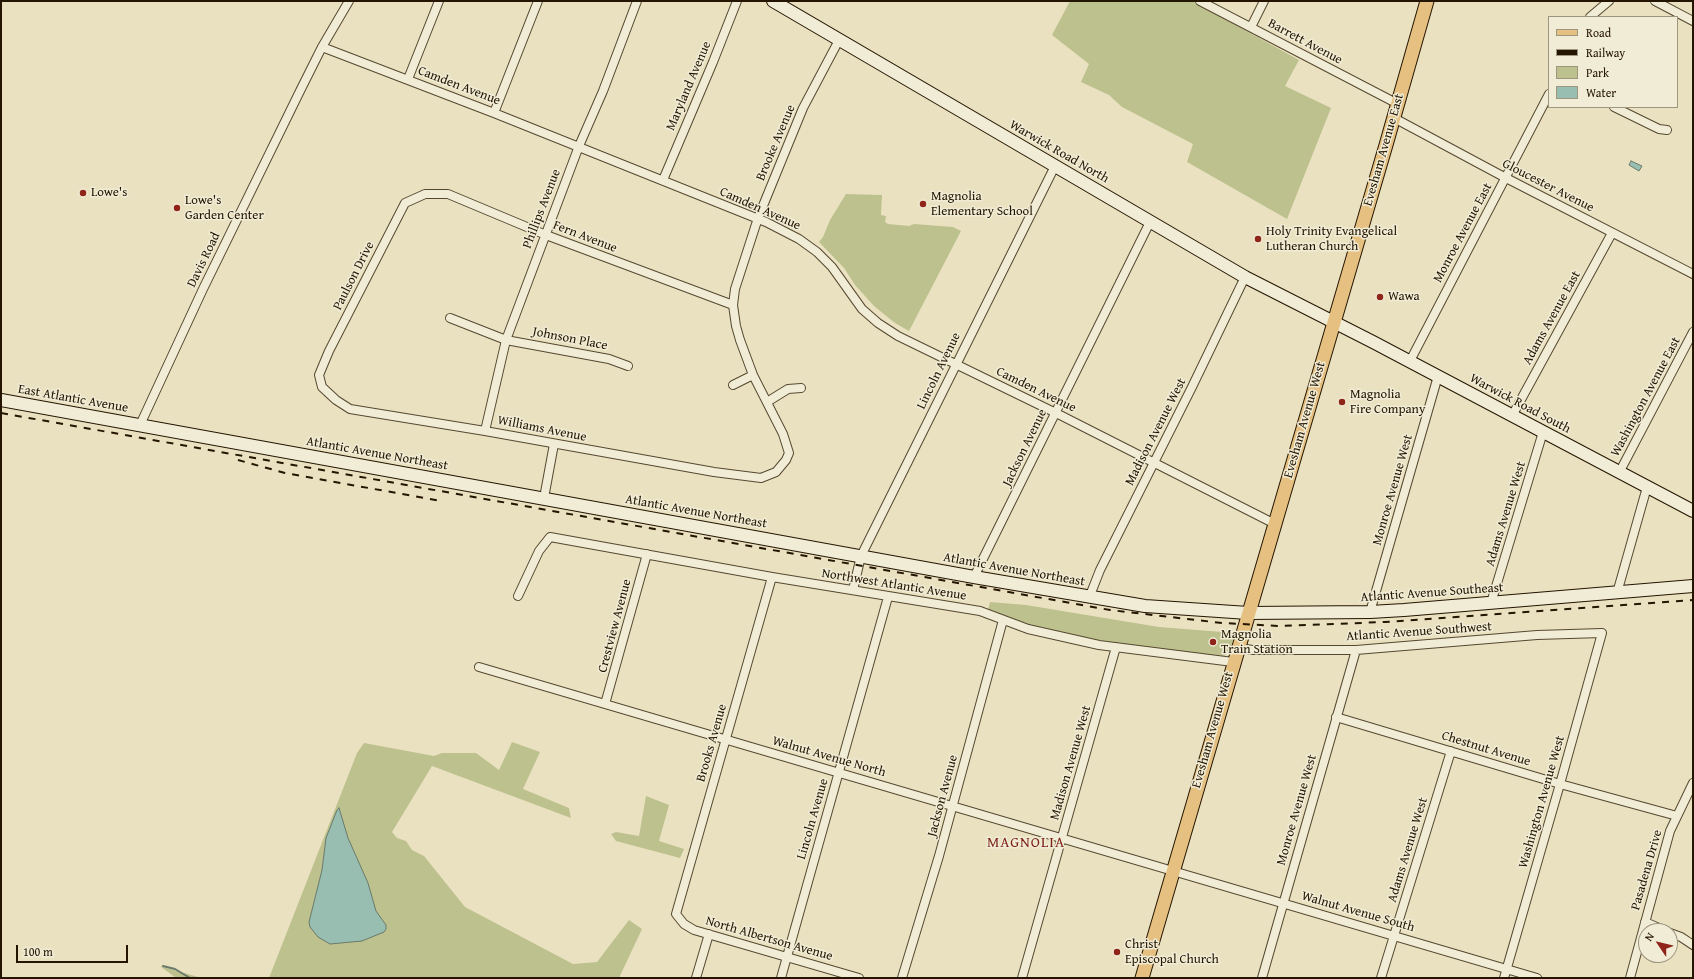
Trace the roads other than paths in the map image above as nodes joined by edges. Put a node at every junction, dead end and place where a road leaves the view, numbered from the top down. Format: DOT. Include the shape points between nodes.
graph roads {
  1 [pos="349,1"];
  2 [pos="439,1"];
  3 [pos="538,1"];
  4 [pos="637,1"];
  5 [pos="737,1"];
  6 [pos="773,1"];
  7 [pos="1200,1"];
  8 [pos="1264,1"];
  9 [pos="1427,1"];
  10 [pos="1609,1"];
  11 [pos="1655,1"];
  12 [pos="1591,16"];
  13 [pos="1693,20"];
  14 [pos="1251,26"];
  15 [pos="839,40"];
  16 [pos="322,47"];
  17 [pos="408,79"];
  18 [pos="1548,96"];
  19 [pos="1398,104"];
  20 [pos="1616,108"];
  21 [pos="494,113"];
  22 [pos="1394,118"];
  23 [pos="1667,130"];
  24 [pos="579,146"];
  25 [pos="1055,166"];
  26 [pos="1506,178"];
  27 [pos="663,180"];
  28 [pos="429,194"];
  29 [pos="758,218"];
  30 [pos="1150,222"];
  31 [pos="1612,233"];
  32 [pos="546,235"];
  33 [pos="1693,274"];
  34 [pos="1245,277"];
  35 [pos="733,306"];
  36 [pos="450,318"];
  37 [pos="1333,322"];
  38 [pos="1693,332"];
  39 [pos="506,340"];
  40 [pos="1410,361"];
  41 [pos="956,365"];
  42 [pos="628,366"];
  43 [pos="753,375"];
  44 [pos="1438,376"];
  45 [pos="321,384"];
  46 [pos="733,385"];
  47 [pos="801,388"];
  48 [pos="1,400"];
  49 [pos="767,402"];
  50 [pos="1056,413"];
  51 [pos="1512,416"];
  52 [pos="140,425"];
  53 [pos="485,431"];
  54 [pos="1543,432"];
  55 [pos="554,444"];
  56 [pos="1154,462"];
  57 [pos="1619,473"];
  58 [pos="767,476"];
  59 [pos="1647,487"];
  60 [pos="544,498"];
  61 [pos="1693,511"];
  62 [pos="1275,524"];
  63 [pos="647,554"];
  64 [pos="862,556"];
  65 [pos="772,577"];
  66 [pos="974,577"];
  67 [pos="1693,586"];
  68 [pos="853,590"];
  69 [pos="1617,593"];
  70 [pos="518,596"];
  71 [pos="888,597"];
  72 [pos="1089,598"];
  73 [pos="1491,603"];
  74 [pos="1370,612"];
  75 [pos="1248,613"];
  76 [pos="1003,620"];
  77 [pos="1602,633"];
  78 [pos="1116,647"];
  79 [pos="1238,648"];
  80 [pos="1356,650"];
  81 [pos="1233,662"];
  82 [pos="479,667"];
  83 [pos="605,704"];
  84 [pos="1336,717"];
  85 [pos="726,739"];
  86 [pos="1451,751"];
  87 [pos="838,772"];
  88 [pos="1693,783"];
  89 [pos="1560,784"];
  90 [pos="953,806"];
  91 [pos="1676,816"];
  92 [pos="1062,838"];
  93 [pos="1172,870"];
  94 [pos="1284,903"];
  95 [pos="676,916"];
  96 [pos="1645,922"];
  97 [pos="709,934"];
  98 [pos="1394,935"];
  99 [pos="1678,936"];
  100 [pos="1693,945"];
  101 [pos="787,957"];
  102 [pos="1506,969"];
  103 [pos="696,978"];
  104 [pos="781,978"];
  105 [pos="859,978"];
  106 [pos="902,978"];
  107 [pos="1022,978"];
  108 [pos="1142,978"];
  109 [pos="1262,978"];
  110 [pos="1381,978"];
  111 [pos="1504,978"];
  112 [pos="1537,978"];
  113 [pos="1630,978"];
  1 -- 16 [label="street, Davis Road"];
  2 -- 17 [label="street"];
  3 -- 21 [label="street"];
  4 -- 24 [label="street, Phillips Avenue"];
  5 -- 27 [label="street, Maryland Avenue"];
  6 -- 15 [label="street, Warwick Road North"];
  7 -- 14 [label="street, Barrett Avenue"];
  8 -- 14 [label="street"];
  9 -- 19 [label="main road, Evesham Avenue East"];
  10 -- 12 [label="street"];
  11 -- 13 [label="street"];
  14 -- 19 [label="street, Barrett Avenue"];
  15 -- 25 [label="street, Warwick Road North"];
  15 -- 29 [label="street, Brooke Avenue" via="803,108"];
  16 -- 17 [label="street, Camden Avenue"];
  16 -- 52 [label="street, Davis Road"];
  17 -- 21 [label="street, Camden Avenue"];
  18 -- 26 [label="street, Monroe Avenue East"];
  19 -- 22 [label="main road, Evesham Avenue East"];
  20 -- 23 [label="street" via="1659,129"];
  21 -- 24 [label="street, Camden Avenue"];
  22 -- 26 [label="street, Gloucester Avenue"];
  22 -- 37 [label="main road, Evesham Avenue East"];
  24 -- 27 [label="street, Camden Avenue"];
  24 -- 32 [label="street, Phillips Avenue"];
  25 -- 30 [label="street, Warwick Road North"];
  25 -- 41 [label="street, Lincoln Avenue"];
  26 -- 31 [label="street, Gloucester Avenue"];
  26 -- 40 [label="street, Monroe Avenue East"];
  27 -- 29 [label="street, Camden Avenue"];
  28 -- 32 [label="street, Fern Avenue" via="448,194"];
  28 -- 45 [label="street, Paulson Drive" via="405,203 329,351 319,375"];
  29 -- 35 [label="street, Brooke Avenue" via="735,288"];
  29 -- 41 [label="street, Camden Avenue" via="799,239 817,252 832,267 862,309 878,323"];
  30 -- 34 [label="street, Warwick Road North"];
  30 -- 50 [label="street, Jackson Avenue"];
  31 -- 33 [label="street, Gloucester Avenue"];
  31 -- 51 [label="street, Adams Avenue East"];
  32 -- 35 [label="street, Fern Avenue"];
  32 -- 39 [label="street, Phillips Avenue"];
  34 -- 37 [label="street, Warwick Road North"];
  34 -- 56 [label="street, Madison Avenue West"];
  35 -- 43 [label="street, Brooke Avenue" via="740,340"];
  36 -- 39 [label="street, Johnson Place"];
  37 -- 40 [label="street, Warwick Road South"];
  37 -- 62 [label="main road, Evesham Avenue West"];
  38 -- 57 [label="street, Washington Avenue East"];
  39 -- 42 [label="street, Johnson Place" via="609,359"];
  39 -- 53 [label="street, Phillips Avenue"];
  40 -- 44 [label="street, Warwick Road South"];
  41 -- 50 [label="street, Camden Avenue"];
  41 -- 64 [label="street, Lincoln Avenue"];
  43 -- 46 [label="street"];
  43 -- 49 [label="street, Brooke Avenue"];
  44 -- 51 [label="street, Warwick Road South"];
  44 -- 74 [label="street, Monroe Avenue West"];
  45 -- 53 [label="street, Williams Avenue" via="336,400 350,409"];
  47 -- 49 [label="street" via="788,389"];
  48 -- 52 [label="street, East Atlantic Avenue"];
  49 -- 58 [label="street, Brooke Avenue" via="783,434 789,453 776,472"];
  50 -- 56 [label="street, Camden Avenue"];
  50 -- 66 [label="street, Jackson Avenue"];
  51 -- 54 [label="street, Warwick Road South"];
  52 -- 60 [label="street, Atlantic Avenue Northeast"];
  53 -- 55 [label="street, Williams Avenue"];
  54 -- 57 [label="street, Warwick Road South"];
  54 -- 73 [label="street, Adams Avenue West"];
  55 -- 58 [label="street, Williams Avenue" via="714,472 761,478"];
  55 -- 60 [label="street"];
  56 -- 62 [label="street, Camden Avenue"];
  56 -- 72 [label="street, Madison Avenue West" via="1100,570"];
  57 -- 59 [label="street, Warwick Road South"];
  59 -- 61 [label="street, Warwick Road South"];
  59 -- 69 [label="street"];
  60 -- 64 [label="street, Atlantic Avenue Northeast"];
  62 -- 75 [label="main road, Evesham Avenue West"];
  63 -- 65 [label="street, Northwest Atlantic Avenue"];
  63 -- 70 [label="street, Northwest Atlantic Avenue" via="550,537 539,551"];
  63 -- 83 [label="street, Crestview Avenue"];
  64 -- 66 [label="street, Atlantic Avenue Northeast"];
  64 -- 68 [label="street, Lincoln Avenue"];
  65 -- 68 [label="street, Northwest Atlantic Avenue"];
  65 -- 85 [label="street, Brooks Avenue"];
  66 -- 72 [label="street, Atlantic Avenue Northeast"];
  67 -- 69 [label="street, Atlantic Avenue Southeast"];
  68 -- 71 [label="street, Northwest Atlantic Avenue"];
  69 -- 73 [label="street, Atlantic Avenue Southeast"];
  71 -- 76 [label="street, Northwest Atlantic Avenue" via="980,611"];
  71 -- 87 [label="street, Lincoln Avenue"];
  72 -- 75 [label="street, Atlantic Avenue Northeast" via="1145,606"];
  73 -- 74 [label="street, Atlantic Avenue Southeast"];
  74 -- 75 [label="street, Atlantic Avenue Southeast"];
  75 -- 79 [label="main road, Evesham Avenue West"];
  76 -- 78 [label="street, Northwest Atlantic Avenue" via="1043,633"];
  76 -- 90 [label="street, Jackson Avenue"];
  77 -- 80 [label="street, Atlantic Avenue Southwest" via="1537,635"];
  77 -- 89 [label="street, Washington Avenue West"];
  78 -- 81 [label="street, Northwest Atlantic Avenue"];
  78 -- 92 [label="street, Madison Avenue West"];
  79 -- 80 [label="street, Atlantic Avenue Southwest"];
  79 -- 81 [label="main road, Evesham Avenue West"];
  80 -- 84 [label="street, Monroe Avenue West"];
  81 -- 93 [label="main road, Evesham Avenue West"];
  82 -- 83 [label="street, Walnut Avenue North"];
  83 -- 85 [label="street, Walnut Avenue North"];
  84 -- 86 [label="street, Chestnut Avenue"];
  84 -- 94 [label="street, Monroe Avenue West"];
  85 -- 87 [label="street, Walnut Avenue North"];
  85 -- 95 [label="street, Brooks Avenue"];
  86 -- 89 [label="street, Chestnut Avenue"];
  86 -- 98 [label="street, Adams Avenue West"];
  87 -- 90 [label="street, Walnut Avenue North"];
  87 -- 101 [label="street, Lincoln Avenue"];
  88 -- 91 [label="street, Pasadena Drive"];
  89 -- 91 [label="street, Chestnut Avenue"];
  89 -- 102 [label="street, Washington Avenue West"];
  90 -- 92 [label="street, Walnut Avenue North"];
  90 -- 106 [label="street, Jackson Avenue"];
  91 -- 96 [label="street, Pasadena Drive"];
  92 -- 93 [label="street, Walnut Avenue North"];
  92 -- 107 [label="street, Madison Avenue West"];
  93 -- 94 [label="street, Walnut Avenue South"];
  93 -- 108 [label="main road, Evesham Avenue West"];
  94 -- 98 [label="street, Walnut Avenue South"];
  94 -- 109 [label="street, Monroe Avenue West"];
  95 -- 97 [label="street, North Albertson Avenue" via="694,930"];
  96 -- 113 [label="street, Pasadena Drive"];
  97 -- 101 [label="street, North Albertson Avenue"];
  97 -- 103 [label="street"];
  98 -- 102 [label="street, Walnut Avenue South"];
  98 -- 110 [label="street, Adams Avenue West"];
  99 -- 100 [label="street"];
  101 -- 104 [label="street, Lincoln Avenue"];
  101 -- 105 [label="street, North Albertson Avenue"];
  102 -- 111 [label="street, Washington Avenue West"];
  102 -- 112 [label="street, Walnut Avenue South"];
}
